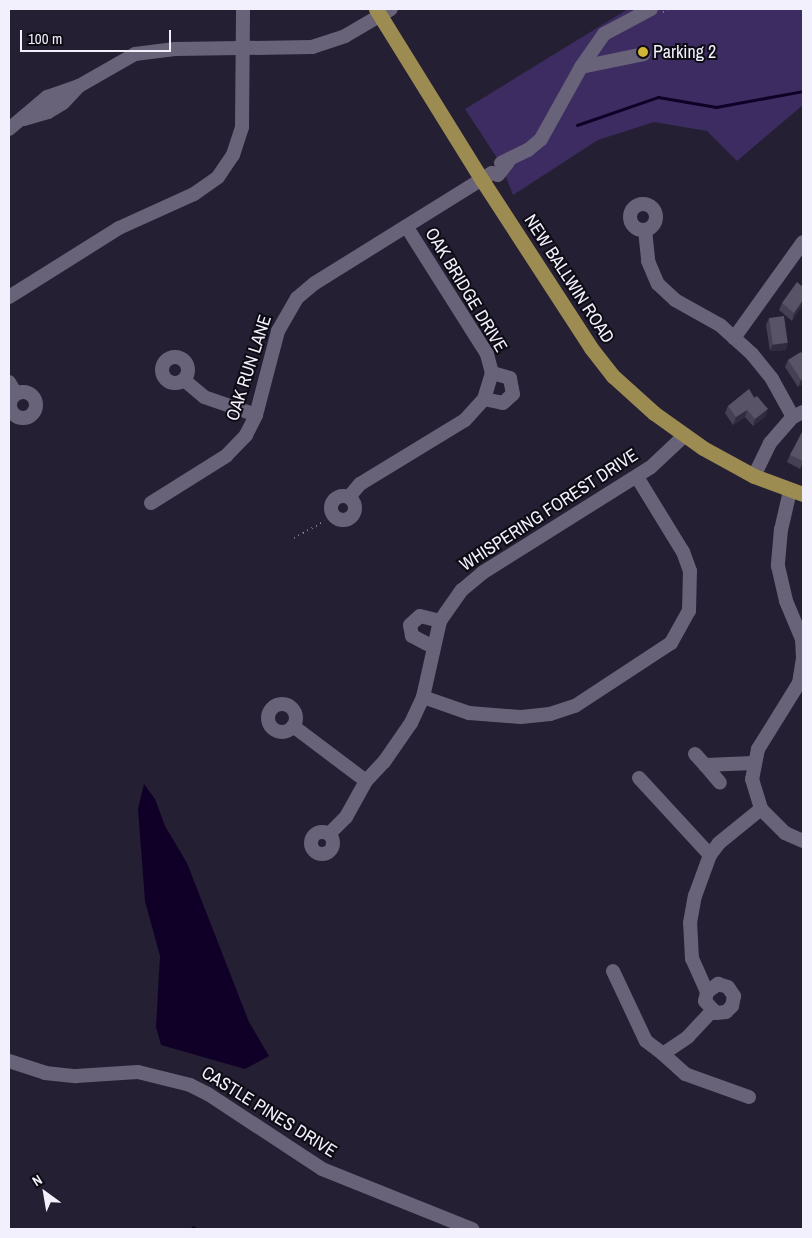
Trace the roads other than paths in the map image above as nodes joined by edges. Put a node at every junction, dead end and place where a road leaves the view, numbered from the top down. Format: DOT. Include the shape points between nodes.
graph roads {
  1 [pos="243,9"];
  2 [pos="652,9"];
  3 [pos="382,11"];
  4 [pos="242,49"];
  5 [pos="644,54"];
  6 [pos="581,67"];
  7 [pos="9,129"];
  8 [pos="487,177"];
  9 [pos="406,226"];
  10 [pos="645,230"];
  11 [pos="803,242"];
  12 [pos="9,297"];
  13 [pos="734,338"];
  14 [pos="492,373"];
  15 [pos="184,380"];
  16 [pos="485,395"];
  17 [pos="798,414"];
  18 [pos="256,415"];
  19 [pos="684,436"];
  20 [pos="754,476"];
  21 [pos="637,477"];
  22 [pos="797,493"];
  23 [pos="349,497"];
  24 [pos="151,502"];
  25 [pos="440,621"];
  26 [pos="803,639"];
  27 [pos="433,647"];
  28 [pos="803,665"];
  29 [pos="423,697"];
  30 [pos="293,726"];
  31 [pos="695,754"];
  32 [pos="753,763"];
  33 [pos="705,766"];
  34 [pos="639,778"];
  35 [pos="366,781"];
  36 [pos="720,783"];
  37 [pos="761,809"];
  38 [pos="329,834"];
  39 [pos="803,841"];
  40 [pos="710,855"];
  41 [pos="613,971"];
  42 [pos="707,992"];
  43 [pos="712,1011"];
  44 [pos="662,1054"];
  45 [pos="9,1061"];
  46 [pos="749,1097"];
  47 [pos="472,1229"];
  1 -- 4 [label="street"];
  2 -- 6 [label="street" via="604,34"];
  3 -- 4 [label="street" via="328,43 296,49"];
  3 -- 8 [label="main road, NEW BALLWIN ROAD"];
  4 -- 7 [label="street" via="145,52 118,62 79,86 48,97 24,120"];
  4 -- 12 [label="street" via="242,127 233,156 218,176 194,194 118,228"];
  5 -- 6 [label="street"];
  6 -- 8 [label="street, OAK RUN LANE" via="541,139 508,162 492,167"];
  8 -- 9 [label="street, OAK RUN LANE"];
  8 -- 19 [label="main road, NEW BALLWIN ROAD" via="601,362 636,398"];
  9 -- 14 [label="street, OAK BRIDGE DRIVE" via="487,354"];
  9 -- 18 [label="street, OAK RUN LANE" via="315,283 297,298 278,331"];
  10 -- 13 [label="street" via="648,261 658,284 675,300 720,325"];
  11 -- 13 [label="street"];
  13 -- 17 [label="street" via="764,368"];
  14 -- 16 [label="street, OAK BRIDGE DRIVE"];
  14 -- 16 [label="street, OAK BRIDGE DRIVE" via="510,378 513,394 503,403"];
  15 -- 18 [label="street" via="204,397"];
  16 -- 23 [label="street" via="465,420 360,484"];
  17 -- 20 [label="street" via="770,443"];
  18 -- 24 [label="street, OAK RUN LANE" via="246,435 232,451"];
  19 -- 20 [label="main road, NEW BALLWIN ROAD"];
  19 -- 21 [label="street, WHISPERING FOREST DRIVE"];
  20 -- 22 [label="main road, NEW BALLWIN ROAD"];
  21 -- 25 [label="street, WHISPERING FOREST DRIVE" via="482,573 462,590"];
  21 -- 29 [label="street" via="683,552 690,571 689,611 672,643 574,706 550,714 521,718 469,713"];
  22 -- 26 [label="street" via="781,530 778,566 781,584"];
  25 -- 27 [label="street, WHISPERING FOREST DRIVE"];
  25 -- 27 [label="street" via="420,616 410,625 412,636"];
  26 -- 28 [label="street"];
  27 -- 29 [label="street, WHISPERING FOREST DRIVE"];
  28 -- 32 [label="street"];
  29 -- 35 [label="street, WHISPERING FOREST DRIVE" via="402,738"];
  30 -- 35 [label="street"];
  31 -- 33 [label="street"];
  32 -- 33 [label="street"];
  32 -- 37 [label="street" via="754,792"];
  33 -- 36 [label="street"];
  34 -- 40 [label="street"];
  35 -- 38 [label="street, WHISPERING FOREST DRIVE" via="346,817"];
  37 -- 39 [label="street" via="780,829"];
  37 -- 40 [label="street"];
  40 -- 42 [label="street" via="690,923 692,959"];
  41 -- 44 [label="street" via="646,1041"];
  42 -- 43 [label="street" via="705,1001"];
  42 -- 43 [label="street" via="714,986 723,985 734,996 729,1010 721,1013"];
  43 -- 44 [label="street" via="688,1037"];
  44 -- 46 [label="street" via="685,1074"];
  45 -- 47 [label="street, CASTLE PINES DRIVE" via="45,1073 76,1076 138,1072 183,1082 208,1094 322,1169"];
}
